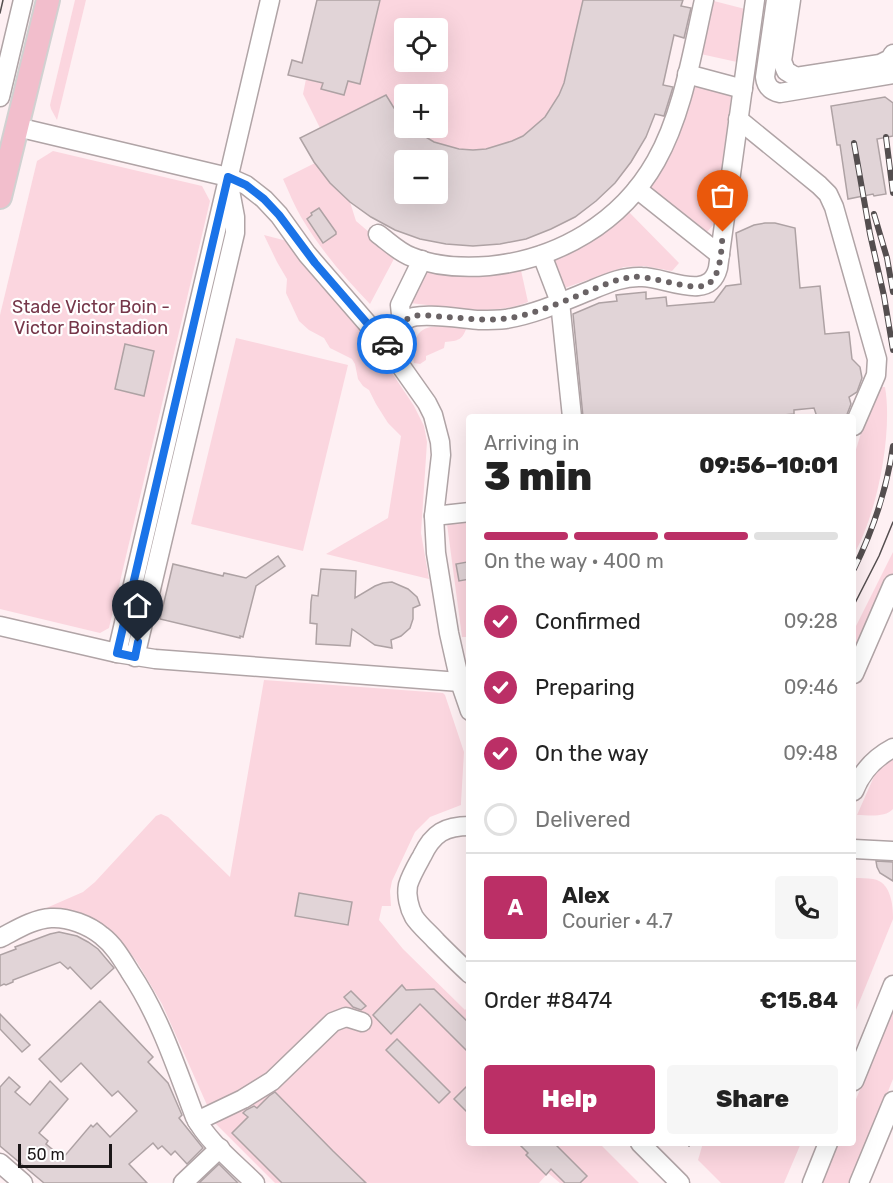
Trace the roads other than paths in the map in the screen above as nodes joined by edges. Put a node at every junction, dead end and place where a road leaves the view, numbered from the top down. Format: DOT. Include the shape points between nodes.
graph roads {
  1 [pos="23,0"];
  2 [pos="48,0"];
  3 [pos="270,0"];
  4 [pos="704,0"];
  5 [pos="755,0"];
  6 [pos="776,0"];
  7 [pos="791,0"];
  8 [pos="893,54"];
  9 [pos="687,74"];
  10 [pos="893,74"];
  11 [pos="743,83"];
  12 [pos="773,91"];
  13 [pos="0,97"];
  14 [pos="738,119"];
  15 [pos="17,127"];
  16 [pos="228,177"];
  17 [pos="637,189"];
  18 [pos="0,197"];
  19 [pos="378,234"];
  20 [pos="542,255"];
  21 [pos="720,255"];
  22 [pos="422,260"];
  23 [pos="560,302"];
  24 [pos="402,324"];
  25 [pos="192,330"];
  26 [pos="211,335"];
  27 [pos="386,345"];
  28 [pos="572,414"];
  29 [pos="856,421"];
  30 [pos="466,512"];
  31 [pos="434,516"];
  32 [pos="893,584"];
  33 [pos="0,626"];
  34 [pos="126,655"];
  35 [pos="856,669"];
  36 [pos="460,682"];
  37 [pos="466,699"];
  38 [pos="893,748"];
  39 [pos="858,765"];
  40 [pos="466,826"];
  41 [pos="856,849"];
  42 [pos="893,851"];
  43 [pos="0,938"];
  44 [pos="466,970"];
  45 [pos="893,985"];
  46 [pos="362,1022"];
  47 [pos="856,1076"];
  48 [pos="893,1101"];
  49 [pos="197,1121"];
  50 [pos="643,1146"];
  51 [pos="827,1146"];
  52 [pos="220,1148"];
  53 [pos="0,1163"];
  54 [pos="23,1183"];
  55 [pos="183,1183"];
  56 [pos="255,1183"];
  57 [pos="681,1183"];
  58 [pos="812,1183"];
  59 [pos="859,1183"];
  1 -- 13 [label="street"];
  2 -- 15 [label="main road"];
  3 -- 16 [label="street"];
  4 -- 9 [label="street"];
  5 -- 11 [label="street"];
  6 -- 12 [label="street" via="765,77"];
  7 -- 8 [label="street" via="782,61 790,75 880,64"];
  9 -- 11 [label="street"];
  9 -- 17 [label="street" via="669,135"];
  10 -- 12 [label="street"];
  11 -- 12 [label="street"];
  11 -- 14 [label="street"];
  14 -- 21 [label="street"];
  14 -- 29 [label="street" via="819,185 831,201 876,352 877,371"];
  15 -- 16 [label="street"];
  15 -- 18 [label="main road"];
  16 -- 25 [label="street"];
  16 -- 26 [label="street" via="236,233"];
  16 -- 27 [label="street" via="264,199"];
  17 -- 20 [label="street" via="590,232"];
  17 -- 21 [label="street"];
  19 -- 22 [label="street" via="407,255"];
  20 -- 22 [label="street" via="508,264 473,267"];
  20 -- 23 [label="street"];
  21 -- 23 [label="street" via="716,276 707,285 695,287 651,277 631,277"];
  22 -- 24 [label="street" via="400,305"];
  23 -- 24 [label="street" via="501,319 417,315"];
  23 -- 28 [label="street"];
  24 -- 27 [label="street"];
  25 -- 26 [label="street"];
  25 -- 34 [label="street"];
  26 -- 34 [label="street"];
  27 -- 31 [label="street" via="427,403 437,428 441,455"];
  30 -- 31 [label="street"];
  31 -- 36 [label="street" via="438,572"];
  32 -- 35 [label="street"];
  33 -- 34 [label="street"];
  34 -- 36 [label="street"];
  36 -- 37 [label="street"];
  38 -- 39 [label="street"];
  40 -- 44 [label="street" via="450,827 430,842 411,878 408,895 414,916"];
  41 -- 42 [label="street"];
  43 -- 49 [label="street" via="35,921 52,918 80,923 101,935 119,954 148,1001"];
  45 -- 47 [label="street"];
  46 -- 49 [label="street" via="346,1017 333,1022 272,1081"];
  48 -- 59 [label="street"];
  49 -- 52 [label="street"];
  50 -- 57 [label="street"];
  51 -- 58 [label="street"];
  52 -- 55 [label="street"];
  52 -- 56 [label="street"];
  53 -- 54 [label="street"];
}
